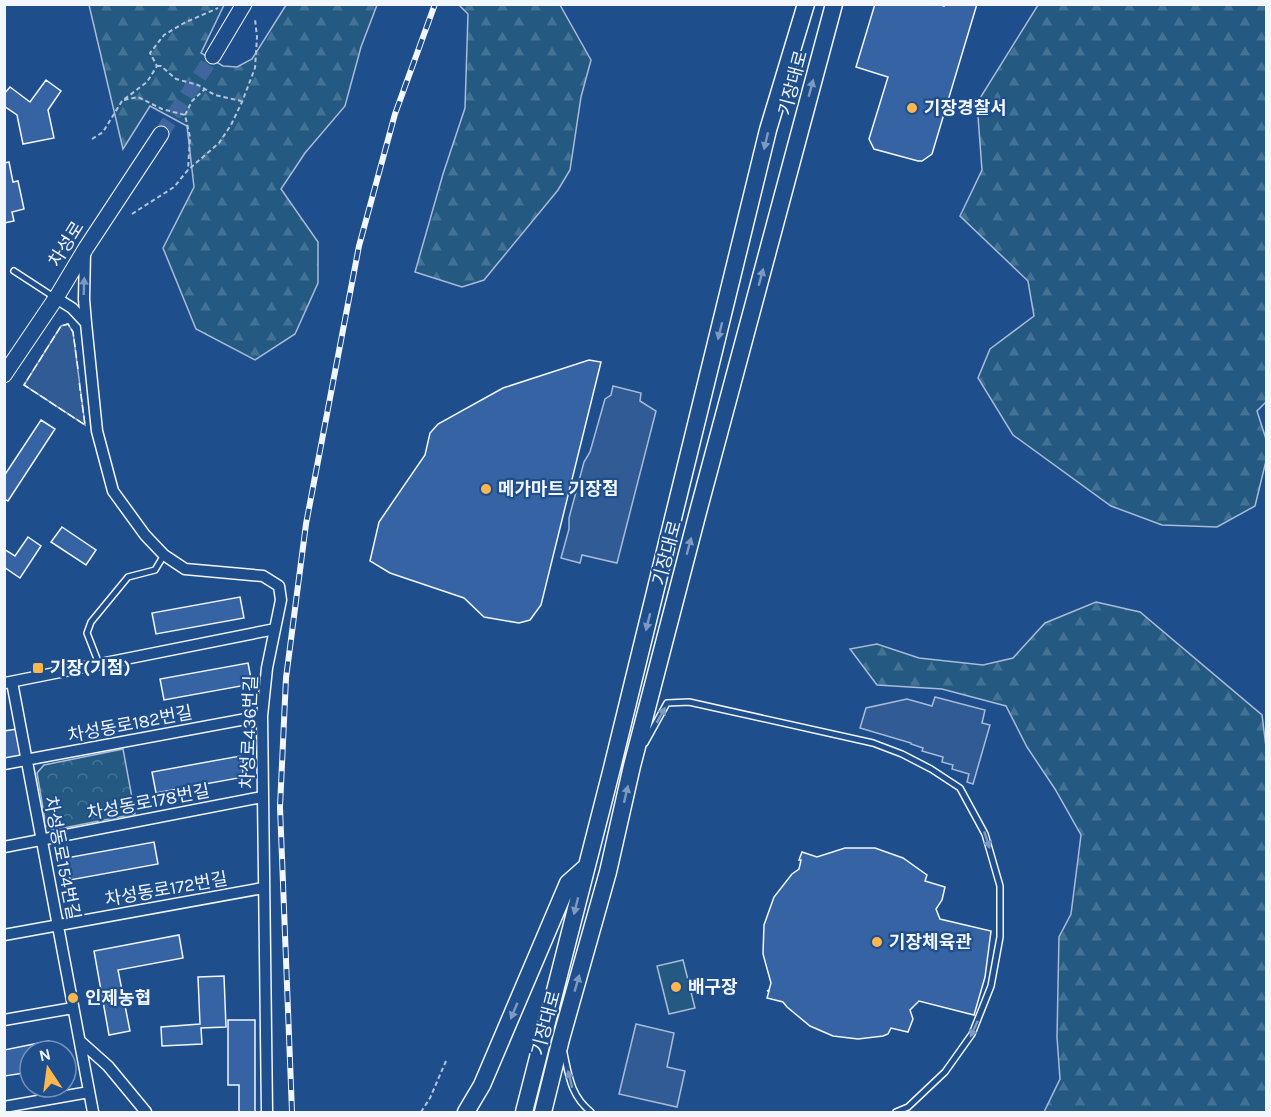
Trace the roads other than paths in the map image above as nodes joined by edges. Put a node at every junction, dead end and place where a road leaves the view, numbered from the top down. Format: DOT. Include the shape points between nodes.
graph roads {
  1 [pos="244,4"];
  2 [pos="806,4"];
  3 [pos="834,4"];
  4 [pos="213,56"];
  5 [pos="161,134"];
  6 [pos="86,248"];
  7 [pos="14,271"];
  8 [pos="56,298"];
  9 [pos="86,323"];
  10 [pos="4,375"];
  11 [pos="164,555"];
  12 [pos="275,629"];
  13 [pos="99,664"];
  14 [pos="8,683"];
  15 [pos="262,716"];
  16 [pos="26,760"];
  17 [pos="4,764"];
  18 [pos="632,766"];
  19 [pos="262,797"];
  20 [pos="41,839"];
  21 [pos="4,847"];
  22 [pos="586,866"];
  23 [pos="263,888"];
  24 [pos="58,926"];
  25 [pos="4,935"];
  26 [pos="73,1008"];
  27 [pos="4,1020"];
  28 [pos="561,1039"];
  29 [pos="79,1041"];
  30 [pos="89,1092"];
  31 [pos="4,1107"];
  32 [pos="93,1113"];
  33 [pos="146,1113"];
  34 [pos="267,1113"];
  35 [pos="466,1113"];
  36 [pos="524,1113"];
  37 [pos="543,1113"];
  38 [pos="591,1113"];
  39 [pos="896,1113"];
  1 -- 4 [label="main road"];
  2 -- 22 [label="main road, 기장대로, one-way" via="768,130"];
  18 -- 3 [label="main road, 기장대로, one-way"];
  5 -- 6 [label="main road, 차성로"];
  6 -- 8 [label="main road, 차성로"];
  9 -- 6 [label="street, one-way"];
  7 -- 8 [label="lane"];
  8 -- 9 [label="street"];
  8 -- 10 [label="main road, 차성로"];
  9 -- 11 [label="street" via="97,431 113,491"];
  11 -- 12 [label="street, 차성로436번길" via="185,569 264,576 279,586 281,600"];
  11 -- 13 [label="lane" via="155,570 128,577 91,622 87,633"];
  12 -- 13 [label="street"];
  12 -- 15 [label="street, 차성로436번길"];
  13 -- 14 [label="street"];
  14 -- 16 [label="street, 차성동로154번길"];
  15 -- 16 [label="street, 차성동로182번길"];
  15 -- 19 [label="street, 차성로436번길"];
  16 -- 17 [label="street, 차성동로182번길"];
  16 -- 20 [label="street, 차성동로154번길"];
  28 -- 18 [label="main road, 기장대로, one-way" via="608,872"];
  18 -- 39 [label="lane, one-way" via="667,703 689,702 873,743 903,754 960,788 985,834 1000,886 1000,937 991,986 972,1034 945,1072 908,1107"];
  19 -- 20 [label="street, 차성동로178번길"];
  19 -- 23 [label="street, 차성로436번길"];
  20 -- 21 [label="street, 차성동로178번길"];
  20 -- 24 [label="street, 차성동로154번길"];
  22 -- 35 [label="main road, one-way" via="568,883 482,1085"];
  22 -- 36 [label="main road, 기장대로, one-way"];
  23 -- 24 [label="street, 차성동로172번길"];
  23 -- 34 [label="street, 차성로436번길"];
  24 -- 25 [label="street, 차성동로172번길"];
  24 -- 26 [label="street, 차성동로154번길"];
  26 -- 27 [label="street"];
  26 -- 29 [label="street, 차성동로154번길"];
  28 -- 37 [label="main road, 기장대로"];
  38 -- 28 [label="lane, one-way" via="572,1087"];
  29 -- 30 [label="street, 차성동로154번길"];
  29 -- 33 [label="street" via="108,1066"];
  30 -- 31 [label="street"];
  30 -- 32 [label="street, 차성동로154번길"];
}
